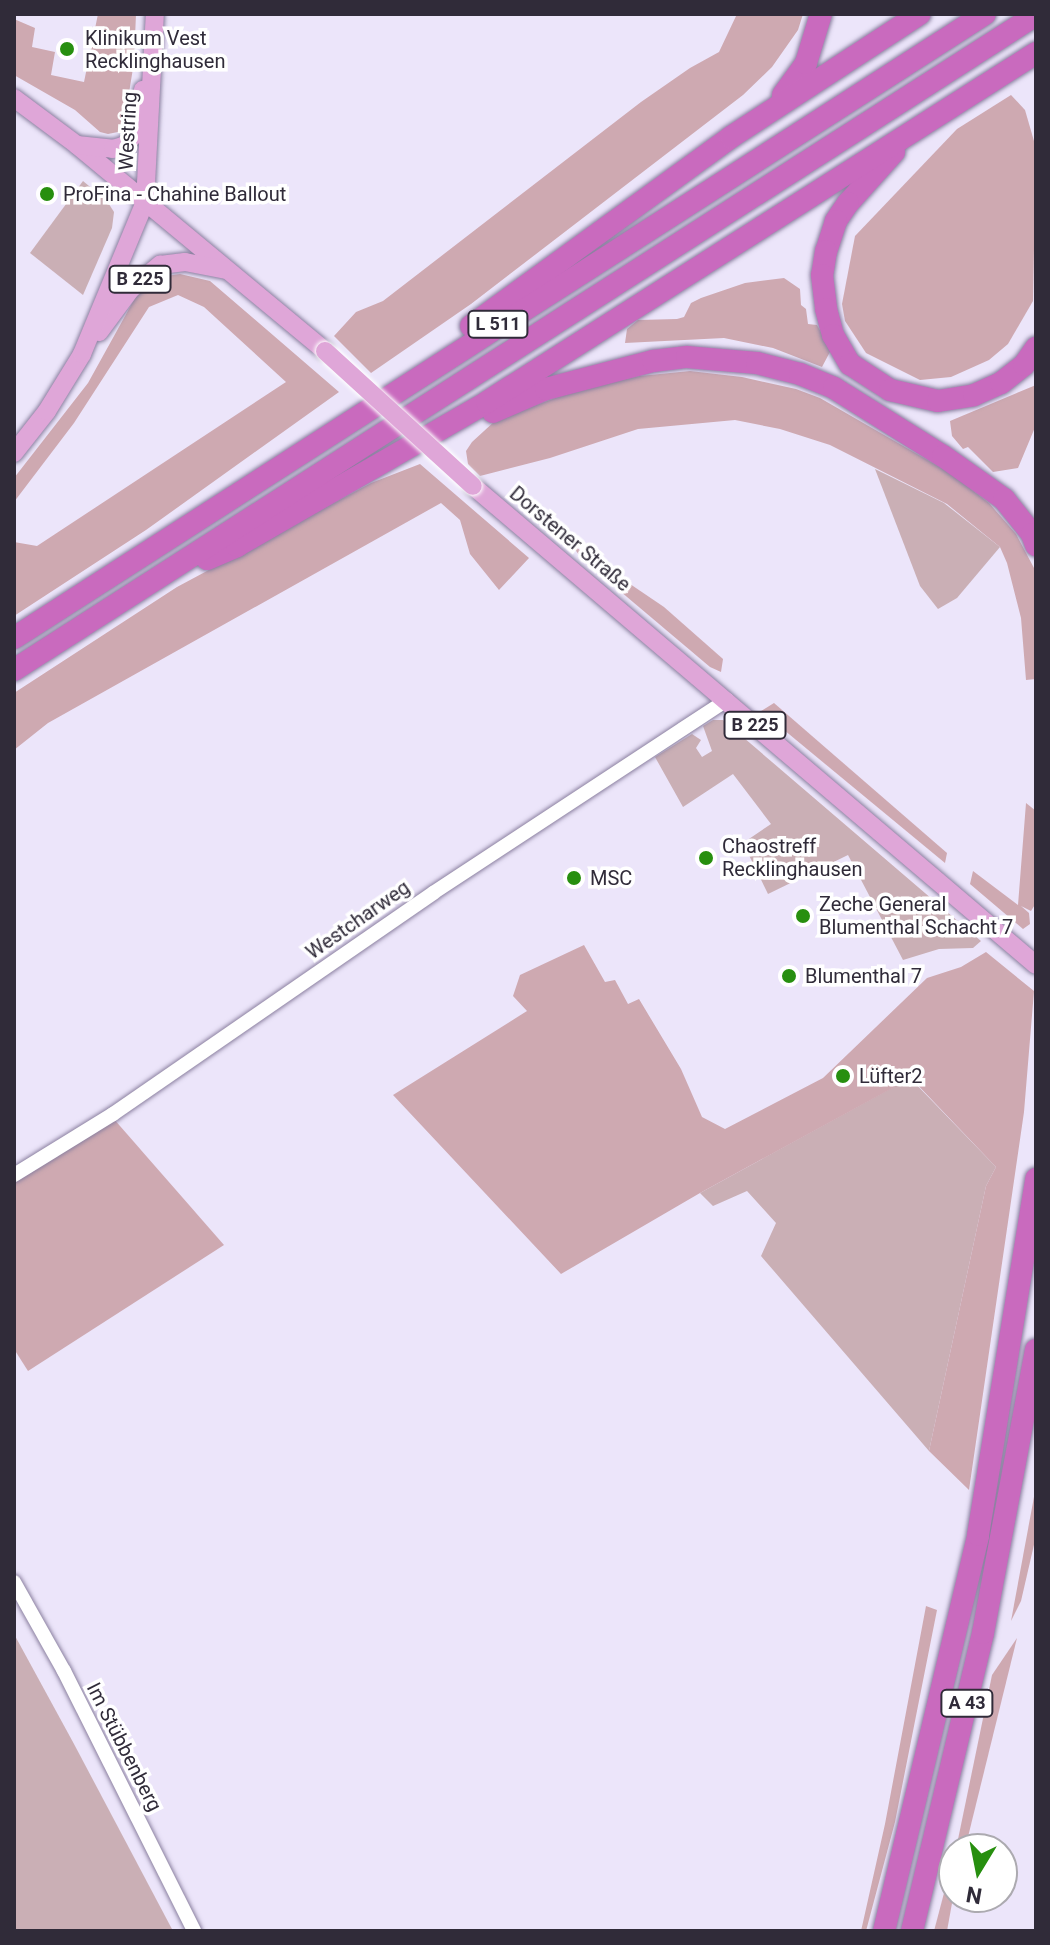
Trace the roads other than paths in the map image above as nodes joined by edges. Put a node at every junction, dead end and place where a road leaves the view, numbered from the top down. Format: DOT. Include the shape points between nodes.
graph roads {
  1 [pos="821,14"];
  2 [pos="920,14"];
  3 [pos="985,14"];
  4 [pos="1036,15"];
  5 [pos="154,19"];
  6 [pos="1036,53"];
  7 [pos="14,98"];
  8 [pos="924,123"];
  9 [pos="731,137"];
  10 [pos="77,145"];
  11 [pos="145,202"];
  12 [pos="228,271"];
  13 [pos="1036,348"];
  14 [pos="82,354"];
  15 [pos="397,389"];
  16 [pos="14,453"];
  17 [pos="365,471"];
  18 [pos="1036,545"];
  19 [pos="151,583"];
  20 [pos="14,638"];
  21 [pos="14,670"];
  22 [pos="727,700"];
  23 [pos="1036,965"];
  24 [pos="14,1175"];
  25 [pos="1036,1179"];
  26 [pos="1036,1350"];
  27 [pos="14,1582"];
  28 [pos="194,1931"];
  29 [pos="884,1931"];
  30 [pos="912,1931"];
  1 -- 9 [label="highway" via="806,63 786,92"];
  2 -- 9 [label="highway"];
  3 -- 15 [label="highway, L 511"];
  4 -- 19 [label="highway, L 511"];
  5 -- 10 [label="main road" via="135,134 113,149"];
  5 -- 11 [label="main road, Westring"];
  6 -- 8 [label="highway"];
  7 -- 10 [label="main road, Dorstener Straße"];
  8 -- 13 [label="highway" via="866,180 836,221 822,275 833,335 850,364 890,390 938,401 974,395 1001,383"];
  8 -- 17 [label="highway" via="487,402"];
  9 -- 15 [label="highway" via="558,260"];
  10 -- 11 [label="main road, Dorstener Straße"];
  11 -- 12 [label="main road, Dorstener Straße / B 225"];
  11 -- 14 [label="main road, Westring"];
  12 -- 14 [label="main road, B 225" via="171,262 148,272"];
  12 -- 22 [label="main road, Dorstener Straße / B 225, bridge"];
  14 -- 16 [label="main road"];
  15 -- 20 [label="highway, L 511"];
  17 -- 18 [label="highway" via="396,462 546,389 653,361 725,358 800,374 868,408 1004,499"];
  17 -- 19 [label="highway" via="237,546"];
  19 -- 21 [label="highway, L 511"];
  22 -- 23 [label="main road, Dorstener Straße / B 225"];
  22 -- 24 [label="street, Westcharweg" via="433,893 113,1114"];
  25 -- 29 [label="highway, A 43" via="978,1535"];
  26 -- 30 [label="highway, A 43" via="983,1633"];
  27 -- 28 [label="street, Im Stübbenberg"];
}
